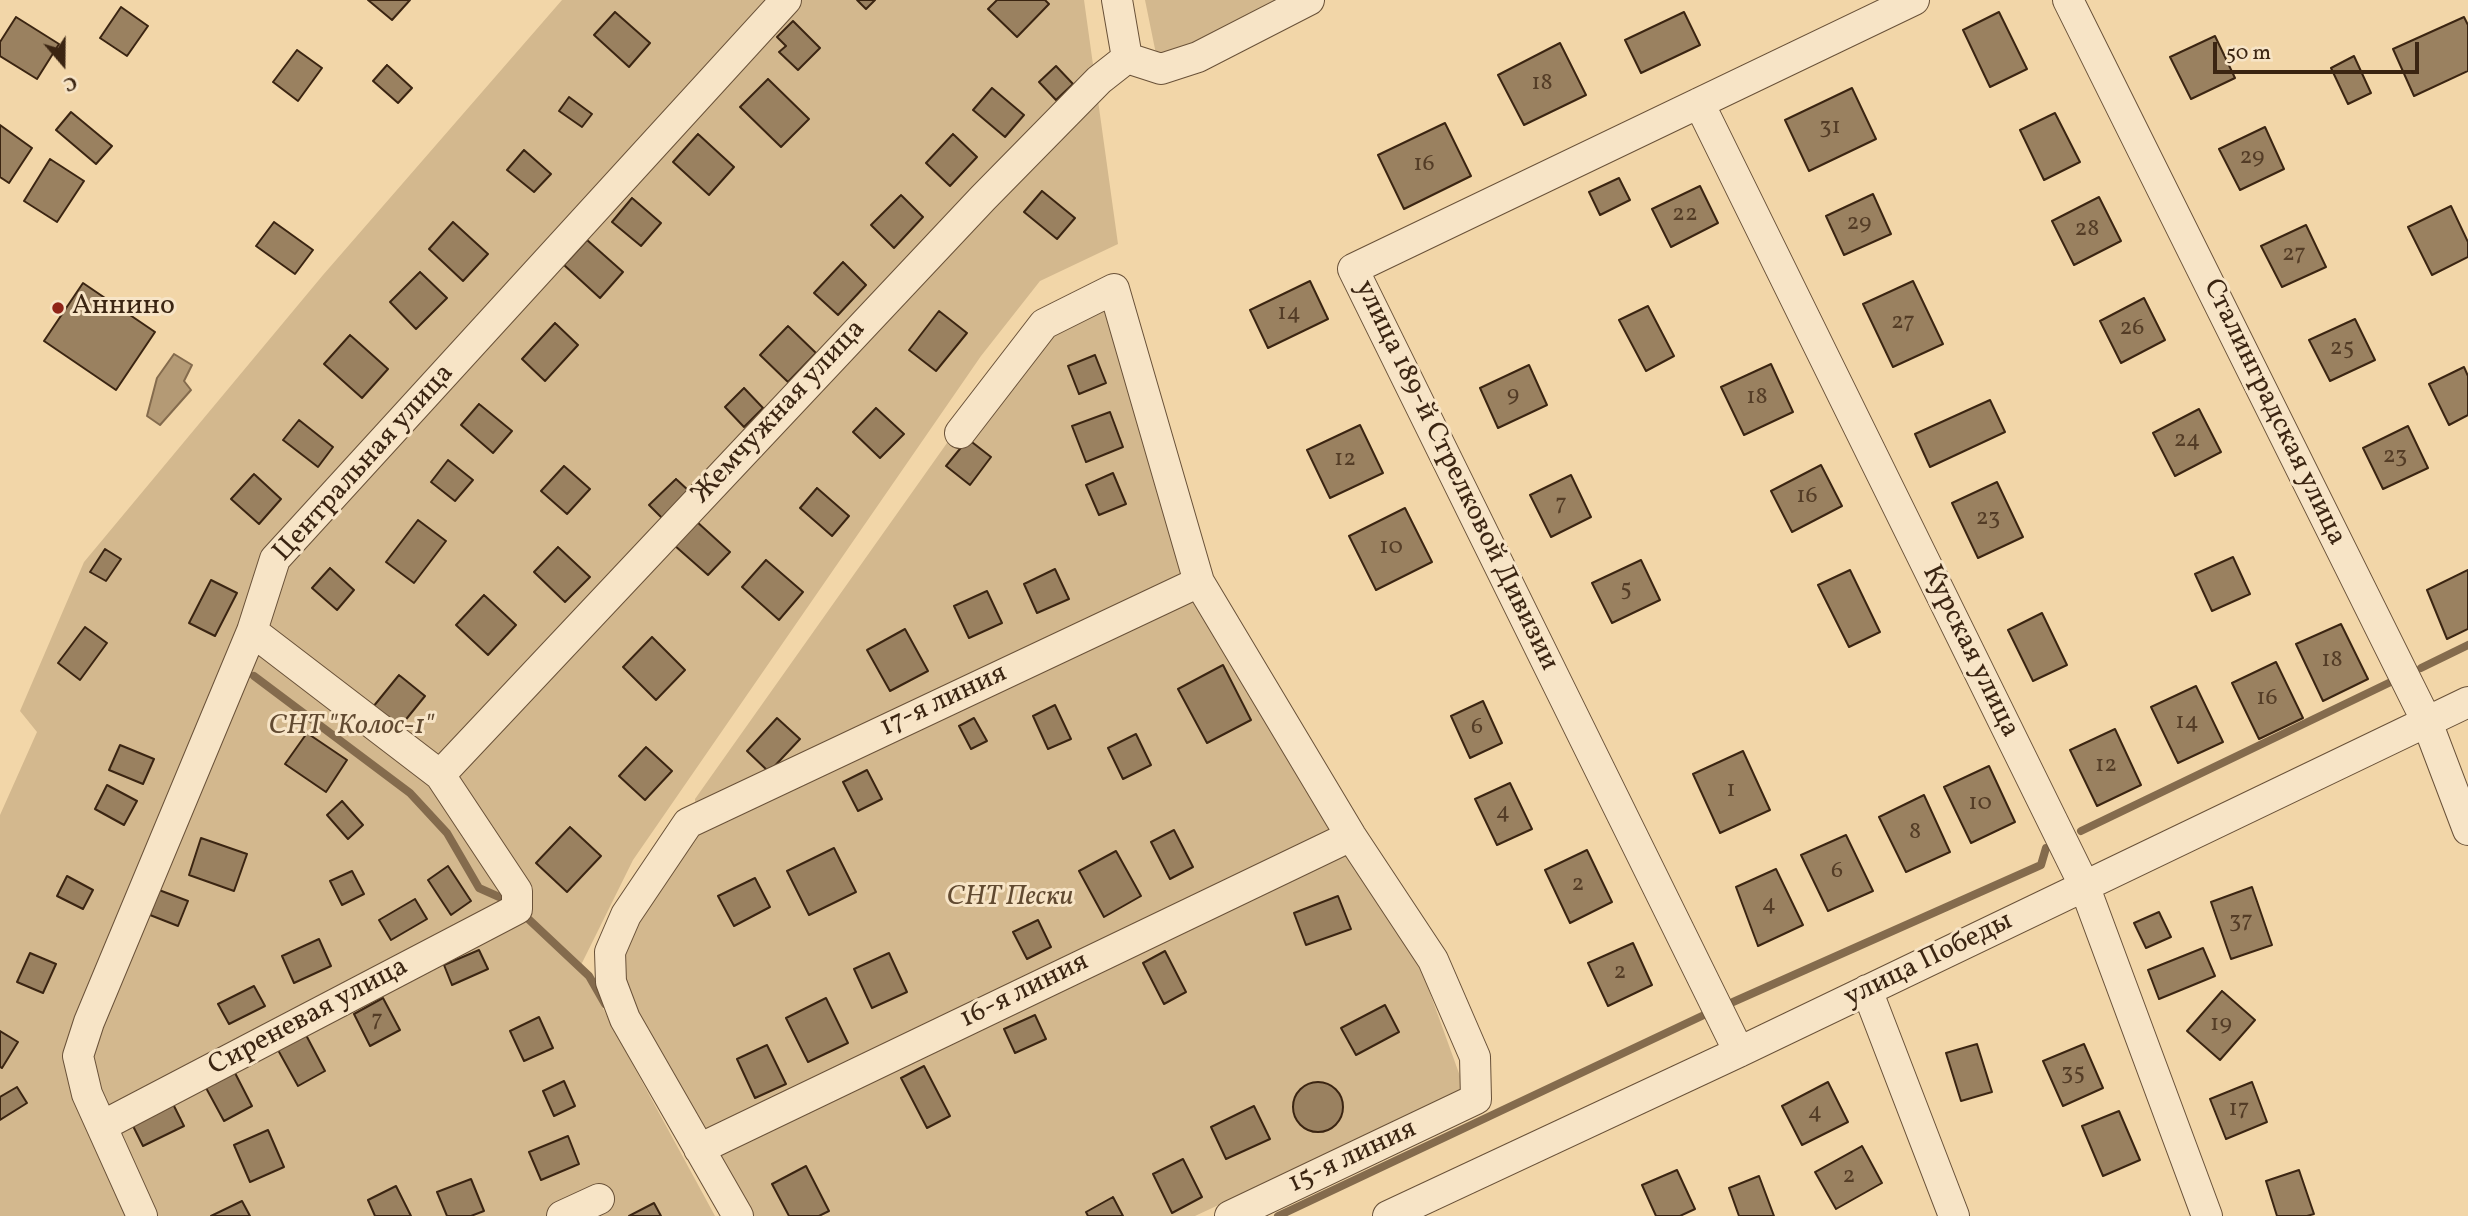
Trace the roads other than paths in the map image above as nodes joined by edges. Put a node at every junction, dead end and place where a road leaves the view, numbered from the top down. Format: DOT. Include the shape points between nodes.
graph roads {
  1 [pos="786,0"];
  2 [pos="1117,0"];
  3 [pos="1310,0"];
  4 [pos="1914,0"];
  5 [pos="2068,0"];
  6 [pos="1127,58"];
  7 [pos="1699,103"];
  8 [pos="960,433"];
  9 [pos="1199,582"];
  10 [pos="252,631"];
  11 [pos="2468,702"];
  12 [pos="2427,722"];
  13 [pos="440,775"];
  14 [pos="2468,830"];
  15 [pos="1351,836"];
  16 [pos="2084,885"];
  17 [pos="1867,990"];
  18 [pos="1739,1052"];
  19 [pos="102,1126"];
  20 [pos="699,1149"];
  21 [pos="599,1199"];
  22 [pos="142,1216"];
  23 [pos="562,1216"];
  24 [pos="738,1216"];
  25 [pos="1230,1216"];
  26 [pos="1388,1216"];
  27 [pos="1954,1216"];
  28 [pos="2207,1216"];
  1 -- 10 [label="street, Центральная улица" via="275,559"];
  2 -- 6 [label="street"];
  3 -- 6 [label="street" via="1198,57 1161,69"];
  4 -- 7 [label="street, улица 189-й Стрелковой Дивизии"];
  5 -- 12 [label="street, Сталинградская улица"];
  6 -- 13 [label="street, Жемчужная улица" via="1099,80 983,198"];
  7 -- 16 [label="street, Курская улица"];
  7 -- 18 [label="street, улица 189-й Стрелковой Дивизии" via="1353,269"];
  8 -- 9 [label="street" via="1044,324 1114,289"];
  9 -- 15 [label="street"];
  9 -- 20 [label="street, 17-я линия" via="688,822 625,915 610,952 611,982 625,1019"];
  10 -- 13 [label="street"];
  10 -- 19 [label="street, Центральная улица" via="78,1056 87,1094"];
  11 -- 12 [label="street, улица Победы"];
  12 -- 14 [label="street, Сталинградская улица"];
  12 -- 16 [label="street, улица Победы"];
  13 -- 19 [label="street, Сиреневая улица" via="517,891 517,909"];
  15 -- 20 [label="street, 16-я линия"];
  15 -- 25 [label="street, 15-я линия" via="1433,960 1475,1057 1476,1099"];
  16 -- 17 [label="street, улица Победы"];
  16 -- 28 [label="street, Курская улица"];
  17 -- 18 [label="street, улица Победы"];
  17 -- 27 [label="street"];
  18 -- 26 [label="street, улица Победы"];
  19 -- 22 [label="street, Центральная улица"];
  20 -- 24 [label="street"];
  21 -- 23 [label="street"];
}
